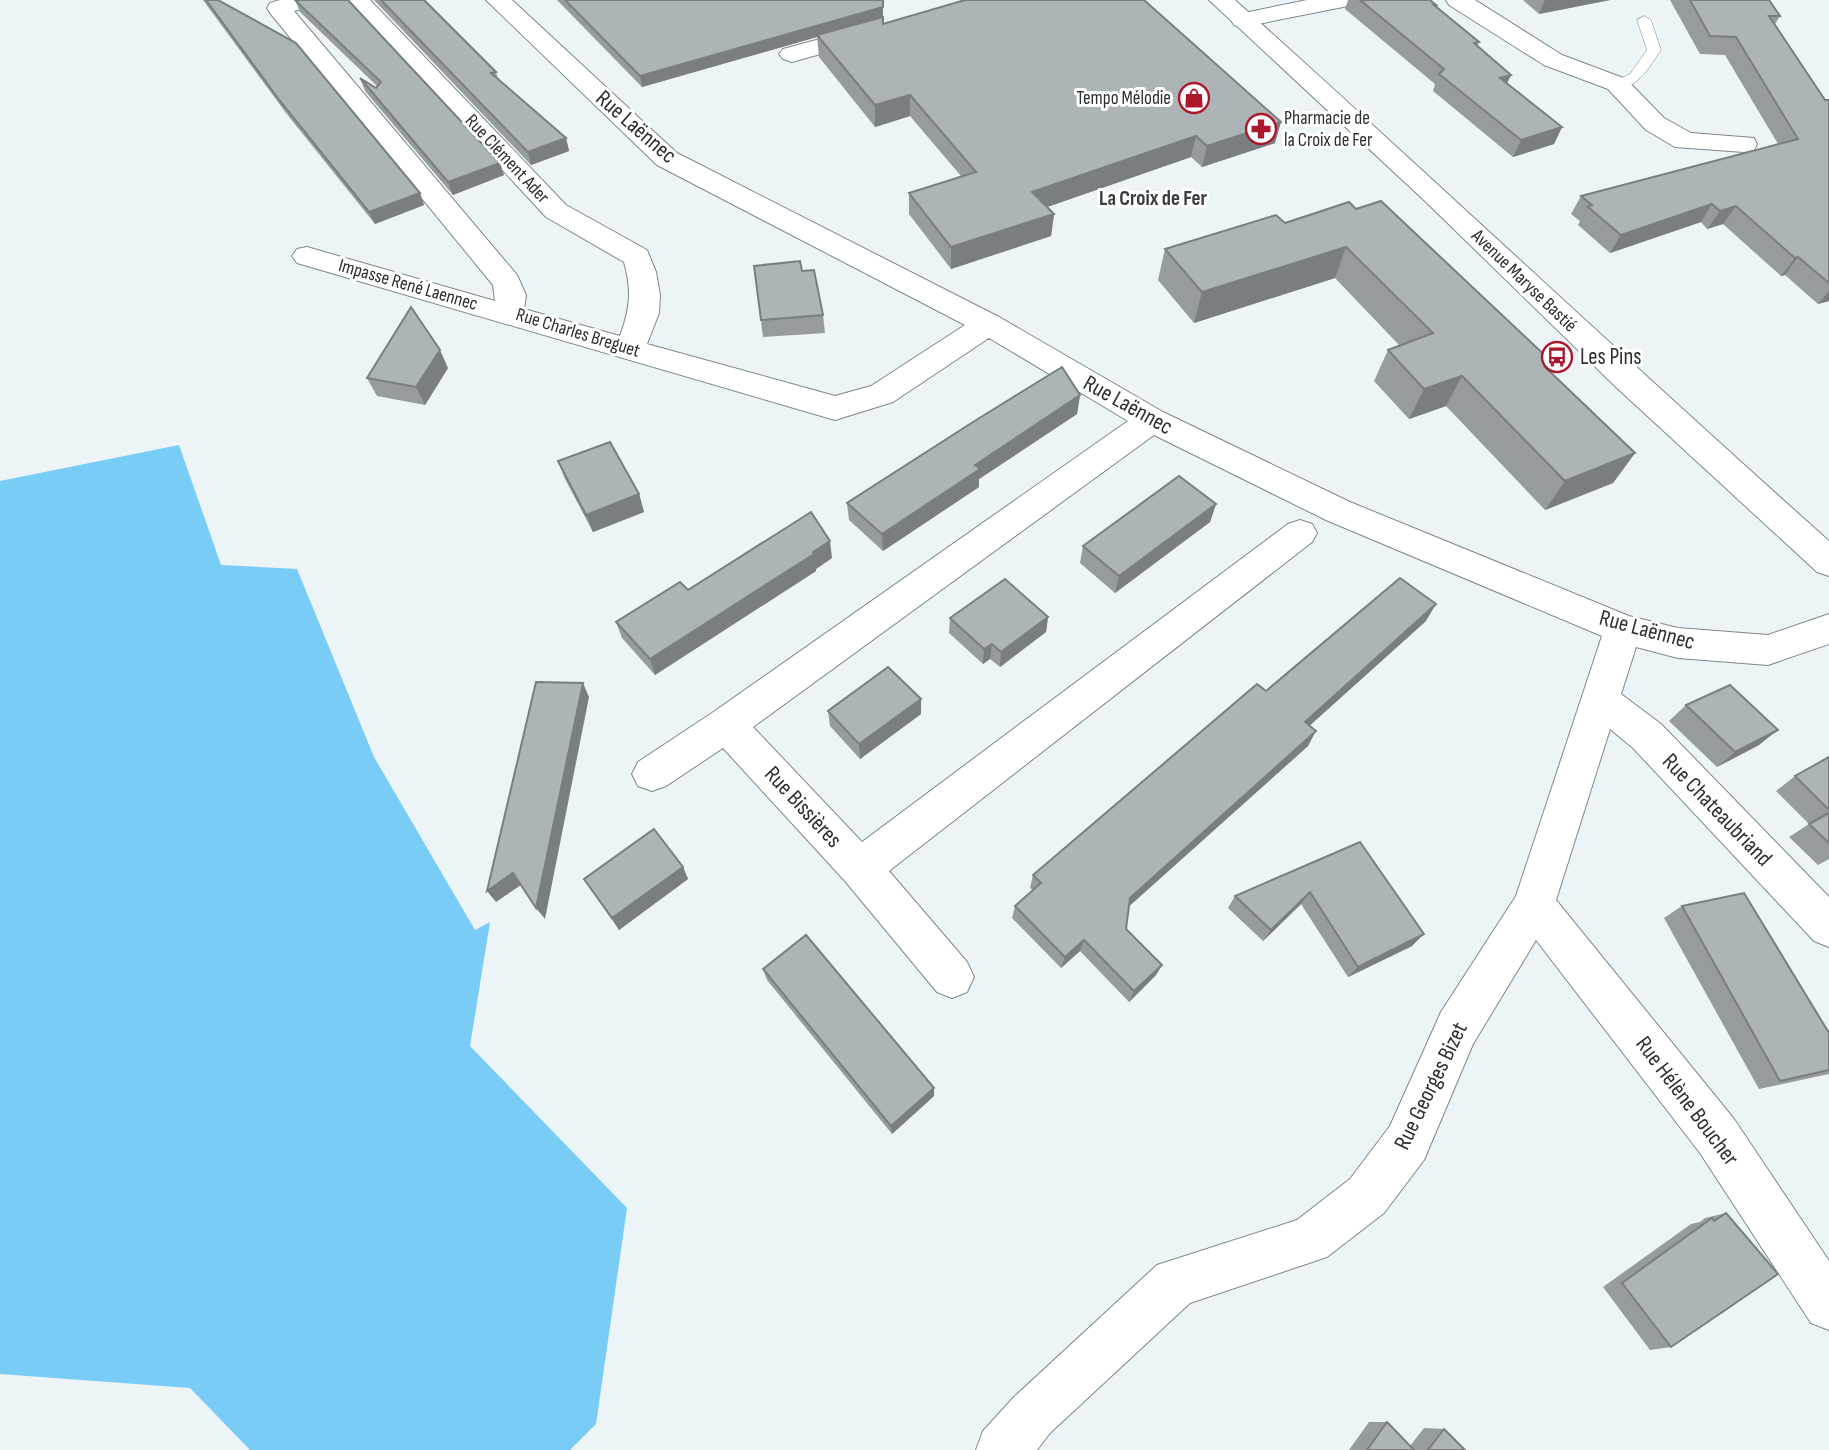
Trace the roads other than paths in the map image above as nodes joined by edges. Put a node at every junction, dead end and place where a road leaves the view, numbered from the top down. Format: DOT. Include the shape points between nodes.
graph roads {
  1 [pos="357,0"];
  2 [pos="498,0"];
  3 [pos="1221,0"];
  4 [pos="1343,0"];
  5 [pos="1458,0"];
  6 [pos="285,3"];
  7 [pos="1243,20"];
  8 [pos="1644,20"];
  9 [pos="893,25"];
  10 [pos="792,54"];
  11 [pos="1618,84"];
  12 [pos="1744,144"];
  13 [pos="307,256"];
  14 [pos="508,315"];
  15 [pos="988,324"];
  16 [pos="629,348"];
  17 [pos="1152,420"];
  18 [pos="1300,533"];
  19 [pos="1829,562"];
  20 [pos="1829,628"];
  21 [pos="1623,629"];
  22 [pos="1600,699"];
  23 [pos="726,724"];
  24 [pos="652,774"];
  25 [pos="860,868"];
  26 [pos="1534,905"];
  27 [pos="1829,927"];
  28 [pos="952,977"];
  29 [pos="1829,1305"];
  30 [pos="1002,1450"];
  1 -- 16 [label="street, Rue Clément Ader" via="556,211 637,257 647,291 646,307"];
  2 -- 15 [label="street, Rue Laënnec" via="667,159"];
  3 -- 7 [label="street, Avenue Maryse Bastié"];
  4 -- 7 [label="street"];
  5 -- 11 [label="street" via="1553,60"];
  6 -- 14 [label="street, Rue Charles Breguet" via="507,282 511,295"];
  7 -- 19 [label="street, Avenue Maryse Bastié"];
  8 -- 11 [label="lane" via="1654,50 1635,77"];
  9 -- 10 [label="street"];
  11 -- 12 [label="street" via="1655,124 1685,141"];
  13 -- 14 [label="street, Impasse René Laennec"];
  14 -- 16 [label="street, Rue Charles Breguet"];
  15 -- 16 [label="street, Rue Charles Breguet" via="882,394 835,408"];
  15 -- 17 [label="street, Rue Laënnec"];
  17 -- 21 [label="street, Rue Laënnec" via="1338,511"];
  17 -- 23 [label="street"];
  18 -- 25 [label="street, Rue Bissières"];
  20 -- 21 [label="street, Rue Laënnec" via="1768,650 1678,643"];
  21 -- 22 [label="street, Rue Georges Bizet"];
  22 -- 26 [label="street, Rue Georges Bizet"];
  22 -- 27 [label="street, Rue Chateaubriand" via="1647,736"];
  23 -- 24 [label="street"];
  23 -- 25 [label="street, Rue Bissières"];
  25 -- 28 [label="street"];
  26 -- 29 [label="street, Rue Hélène Boucher" via="1717,1136"];
  26 -- 30 [label="street, Rue Georges Bizet" via="1457,1028 1407,1143 1367,1196 1310,1240 1175,1283 1032,1415"];
}
